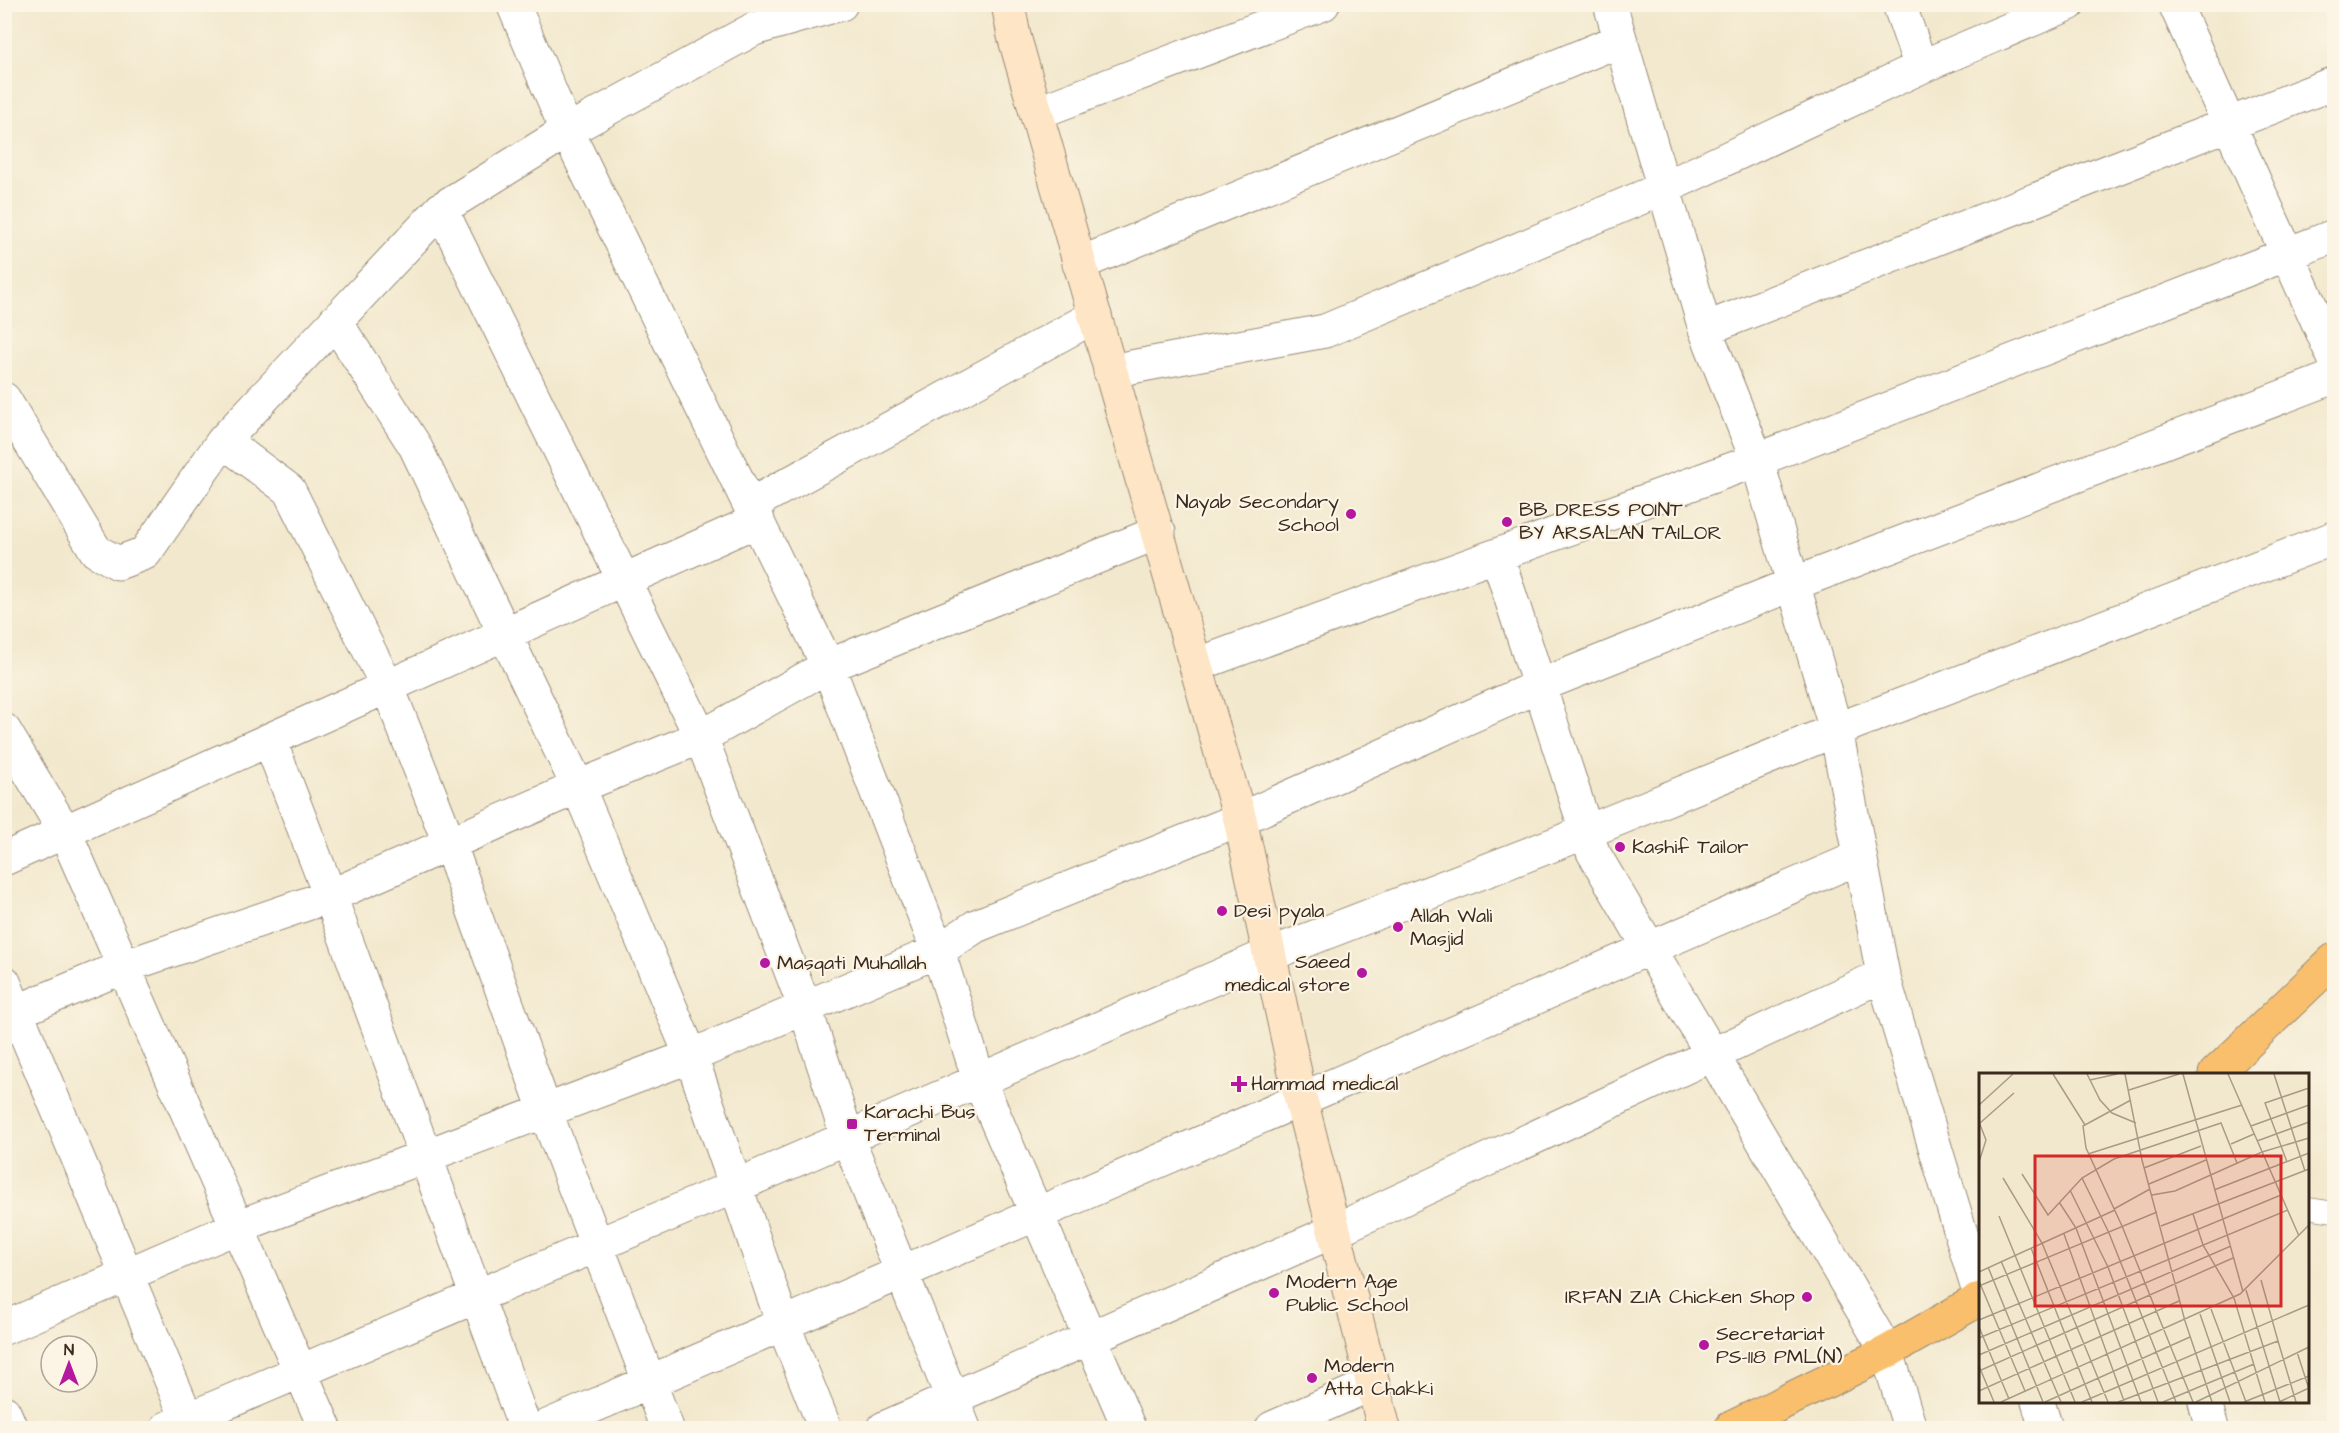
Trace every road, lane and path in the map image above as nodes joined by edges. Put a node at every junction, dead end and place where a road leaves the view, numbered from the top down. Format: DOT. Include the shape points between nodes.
graph roads {
  1 [pos="513,4"];
  2 [pos="841,4"];
  3 [pos="1008,4"];
  4 [pos="1323,4"];
  5 [pos="1610,4"];
  6 [pos="1899,4"];
  7 [pos="2069,4"];
  8 [pos="2175,4"];
  9 [pos="1620,39"];
  10 [pos="1921,67"];
  11 [pos="2334,83"];
  12 [pos="1036,113"];
  13 [pos="2229,124"];
  14 [pos="567,131"];
  15 [pos="1664,188"];
  16 [pos="441,208"];
  17 [pos="2334,236"];
  18 [pos="2289,254"];
  19 [pos="1079,264"];
  20 [pos="1095,316"];
  21 [pos="335,321"];
  22 [pos="1705,329"];
  23 [pos="2334,358"];
  24 [pos="1110,371"];
  25 [pos="2334,377"];
  26 [pos="4,399"];
  27 [pos="223,441"];
  28 [pos="1757,460"];
  29 [pos="754,512"];
  30 [pos="1159,532"];
  31 [pos="2334,538"];
  32 [pos="1497,555"];
  33 [pos="625,582"];
  34 [pos="1793,584"];
  35 [pos="506,636"];
  36 [pos="1196,665"];
  37 [pos="828,666"];
  38 [pos="1539,686"];
  39 [pos="388,688"];
  40 [pos="4,730"];
  41 [pos="1836,730"];
  42 [pos="701,737"];
  43 [pos="270,741"];
  44 [pos="578,787"];
  45 [pos="1240,819"];
  46 [pos="65,832"];
  47 [pos="1586,832"];
  48 [pos="450,845"];
  49 [pos="1860,857"];
  50 [pos="4,859"];
  51 [pos="330,896"];
  52 [pos="1650,948"];
  53 [pos="938,951"];
  54 [pos="1268,955"];
  55 [pos="2334,960"];
  56 [pos="123,966"];
  57 [pos="1883,975"];
  58 [pos="9,1004"];
  59 [pos="806,1008"];
  60 [pos="1712,1055"];
  61 [pos="691,1056"];
  62 [pos="2216,1073"];
  63 [pos="979,1080"];
  64 [pos="1301,1100"];
  65 [pos="546,1113"];
  66 [pos="847,1136"];
  67 [pos="424,1154"];
  68 [pos="736,1186"];
  69 [pos="2309,1208"];
  70 [pos="2334,1212"];
  71 [pos="1037,1215"];
  72 [pos="237,1227"];
  73 [pos="1334,1231"];
  74 [pos="597,1244"];
  75 [pos="902,1273"];
  76 [pos="126,1275"];
  77 [pos="1979,1294"];
  78 [pos="476,1297"];
  79 [pos="1979,1298"];
  80 [pos="783,1324"];
  81 [pos="4,1328"];
  82 [pos="1090,1338"];
  83 [pos="1887,1353"];
  84 [pos="300,1371"];
  85 [pos="650,1382"];
  86 [pos="1372,1384"];
  87 [pos="952,1398"];
  88 [pos="2039,1403"];
  89 [pos="2205,1403"];
  90 [pos="4,1412"];
  91 [pos="182,1426"];
  92 [pos="11,1428"];
  93 [pos="325,1428"];
  94 [pos="525,1428"];
  95 [pos="543,1428"];
  96 [pos="667,1428"];
  97 [pos="825,1428"];
  98 [pos="884,1428"];
  99 [pos="964,1428"];
  100 [pos="1129,1428"];
  101 [pos="1272,1428"];
  102 [pos="1384,1428"];
  103 [pos="1731,1428"];
  104 [pos="1910,1428"];
  105 [pos="2046,1428"];
  106 [pos="2211,1428"];
  1 -- 14 [label="street"];
  2 -- 14 [label="street" via="754,29"];
  3 -- 12 [label="main road"];
  4 -- 12 [label="street"];
  5 -- 9 [label="street"];
  6 -- 10 [label="street"];
  7 -- 10 [label="street"];
  8 -- 13 [label="street"];
  9 -- 15 [label="street"];
  9 -- 19 [label="street"];
  10 -- 15 [label="street"];
  11 -- 13 [label="street"];
  12 -- 19 [label="main road"];
  13 -- 18 [label="street"];
  13 -- 22 [label="street"];
  14 -- 16 [label="street"];
  14 -- 29 [label="street"];
  15 -- 22 [label="street"];
  15 -- 24 [label="street" via="1325,331"];
  16 -- 21 [label="street"];
  16 -- 33 [label="street"];
  17 -- 18 [label="street"];
  18 -- 23 [label="street"];
  18 -- 28 [label="street"];
  19 -- 20 [label="main road"];
  20 -- 24 [label="main road"];
  20 -- 29 [label="street"];
  21 -- 27 [label="street"];
  21 -- 35 [label="street" via="416,446"];
  22 -- 28 [label="street"];
  24 -- 30 [label="main road"];
  25 -- 34 [label="street"];
  26 -- 27 [label="street" via="96,551 118,563 145,553"];
  27 -- 39 [label="street" via="289,490"];
  28 -- 32 [label="street"];
  28 -- 34 [label="street"];
  29 -- 33 [label="street"];
  29 -- 37 [label="street"];
  30 -- 36 [label="main road"];
  30 -- 37 [label="street"];
  31 -- 41 [label="street"];
  32 -- 36 [label="street"];
  32 -- 38 [label="street"];
  33 -- 35 [label="street"];
  33 -- 42 [label="street"];
  34 -- 38 [label="street"];
  34 -- 41 [label="street"];
  35 -- 39 [label="street"];
  35 -- 44 [label="street"];
  36 -- 45 [label="main road"];
  37 -- 42 [label="street"];
  37 -- 53 [label="street"];
  38 -- 45 [label="street"];
  38 -- 47 [label="street"];
  39 -- 43 [label="street"];
  39 -- 48 [label="street"];
  40 -- 46 [label="street"];
  41 -- 47 [label="street"];
  41 -- 49 [label="street"];
  42 -- 44 [label="street"];
  42 -- 59 [label="street"];
  43 -- 46 [label="street"];
  43 -- 51 [label="street"];
  44 -- 48 [label="street"];
  44 -- 61 [label="street"];
  45 -- 53 [label="street" via="976,926"];
  45 -- 54 [label="main road"];
  46 -- 50 [label="street"];
  46 -- 56 [label="street"];
  47 -- 52 [label="street" via="1593,852"];
  47 -- 54 [label="street"];
  48 -- 51 [label="street"];
  48 -- 65 [label="street"];
  49 -- 52 [label="street"];
  49 -- 57 [label="street"];
  51 -- 56 [label="street"];
  51 -- 67 [label="street"];
  52 -- 60 [label="street"];
  52 -- 64 [label="street"];
  53 -- 59 [label="street"];
  53 -- 63 [label="street"];
  54 -- 63 [label="street"];
  54 -- 64 [label="main road"];
  55 -- 62 [label="main road"];
  56 -- 58 [label="street"];
  56 -- 72 [label="street"];
  57 -- 60 [label="street"];
  57 -- 77 [label="street"];
  58 -- 76 [label="street"];
  59 -- 61 [label="street"];
  59 -- 66 [label="street"];
  60 -- 73 [label="street"];
  60 -- 83 [label="street"];
  61 -- 65 [label="street"];
  61 -- 68 [label="street"];
  63 -- 66 [label="street"];
  63 -- 71 [label="street"];
  64 -- 71 [label="street"];
  64 -- 73 [label="main road"];
  65 -- 67 [label="street"];
  65 -- 74 [label="street"];
  66 -- 68 [label="street"];
  66 -- 75 [label="street"];
  67 -- 72 [label="street"];
  67 -- 78 [label="street"];
  68 -- 74 [label="street"];
  68 -- 80 [label="street"];
  69 -- 70 [label="lane"];
  71 -- 75 [label="street"];
  71 -- 82 [label="street"];
  72 -- 76 [label="street"];
  72 -- 84 [label="street"];
  73 -- 82 [label="street"];
  73 -- 86 [label="main road"];
  74 -- 78 [label="street"];
  74 -- 85 [label="street"];
  75 -- 80 [label="street"];
  75 -- 87 [label="street"];
  76 -- 81 [label="street"];
  76 -- 91 [label="street"];
  78 -- 84 [label="street"];
  78 -- 94 [label="street"];
  79 -- 83 [label="main road"];
  80 -- 85 [label="street"];
  80 -- 97 [label="street"];
  82 -- 87 [label="street"];
  82 -- 100 [label="street"];
  83 -- 103 [label="main road"];
  83 -- 104 [label="street"];
  84 -- 91 [label="street"];
  84 -- 93 [label="street"];
  85 -- 95 [label="street"];
  85 -- 96 [label="street"];
  86 -- 101 [label="street"];
  86 -- 102 [label="main road"];
  87 -- 98 [label="street"];
  87 -- 99 [label="street"];
  88 -- 105 [label="street"];
  89 -- 106 [label="street"];
  90 -- 92 [label="street"];
}
